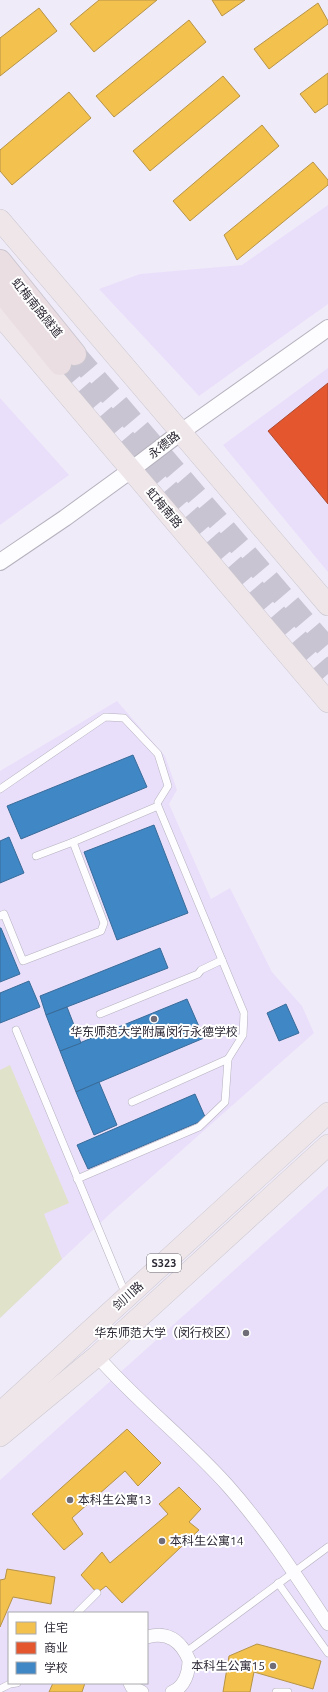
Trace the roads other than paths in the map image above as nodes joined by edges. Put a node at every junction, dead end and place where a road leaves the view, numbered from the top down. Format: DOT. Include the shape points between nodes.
graph roads {
  1 [pos="0,220"];
  2 [pos="0,261"];
  3 [pos="0,290"];
  4 [pos="0,315"];
  5 [pos="328,328"];
  6 [pos="181,432"];
  7 [pos="131,470"];
  8 [pos="0,562"];
  9 [pos="328,605"];
  10 [pos="328,702"];
  11 [pos="0,789"];
  12 [pos="158,802"];
  13 [pos="73,842"];
  14 [pos="36,856"];
  15 [pos="0,916"];
  16 [pos="222,960"];
  17 [pos="100,1014"];
  18 [pos="16,1030"];
  19 [pos="228,1059"];
  20 [pos="132,1102"];
  21 [pos="328,1113"];
  22 [pos="328,1145"];
  23 [pos="78,1179"];
  24 [pos="127,1296"];
  25 [pos="97,1356"];
  26 [pos="0,1413"];
  27 [pos="0,1436"];
  28 [pos="328,1547"];
  29 [pos="293,1571"];
  30 [pos="278,1583"];
  31 [pos="97,1593"];
  32 [pos="78,1612"];
  33 [pos="328,1624"];
  34 [pos="148,1637"];
  35 [pos="186,1652"];
  36 [pos="328,1653"];
  37 [pos="11,1684"];
  38 [pos="0,1689"];
  39 [pos="174,1692"];
  40 [pos="276,1692"];
  41 [pos="288,1692"];
  1 -- 6 [label="main road"];
  2 -- 3 [label="highway, 虹梅南路隧道" via="67,359"];
  4 -- 7 [label="main road, 虹梅南路"];
  5 -- 6 [label="street, 永德路"];
  6 -- 7 [label="street, 永德路"];
  6 -- 9 [label="main road"];
  7 -- 8 [label="street, 永德路"];
  7 -- 10 [label="main road, 虹梅南路"];
  11 -- 12 [label="lane" via="105,717 124,718 158,754 168,786"];
  13 -- 14 [label="lane"];
  13 -- 15 [label="lane" via="104,923 101,931 23,961 4,914"];
  13 -- 16 [label="lane" via="158,806"];
  16 -- 17 [label="lane" via="198,974"];
  16 -- 19 [label="lane" via="244,1013 243,1035"];
  18 -- 23 [label="lane"];
  19 -- 20 [label="lane"];
  19 -- 23 [label="lane" via="225,1102 199,1127"];
  21 -- 24 [label="main road, 剑川路 / S323"];
  22 -- 25 [label="main road, 剑川路"];
  23 -- 24 [label="lane"];
  24 -- 26 [label="main road, 剑川路 / S323"];
  25 -- 27 [label="main road, 剑川路"];
  25 -- 29 [label="street" via="228,1486"];
  28 -- 29 [label="lane"];
  29 -- 30 [label="lane"];
  29 -- 33 [label="street"];
  30 -- 35 [label="lane"];
  30 -- 36 [label="lane"];
  31 -- 32 [label="lane"];
  34 -- 35 [label="street" via="168,1637 178,1642"];
  35 -- 39 [label="street" via="189,1660 186,1679"];
  37 -- 38 [label="lane"];
  40 -- 41 [label="lane"];
}
